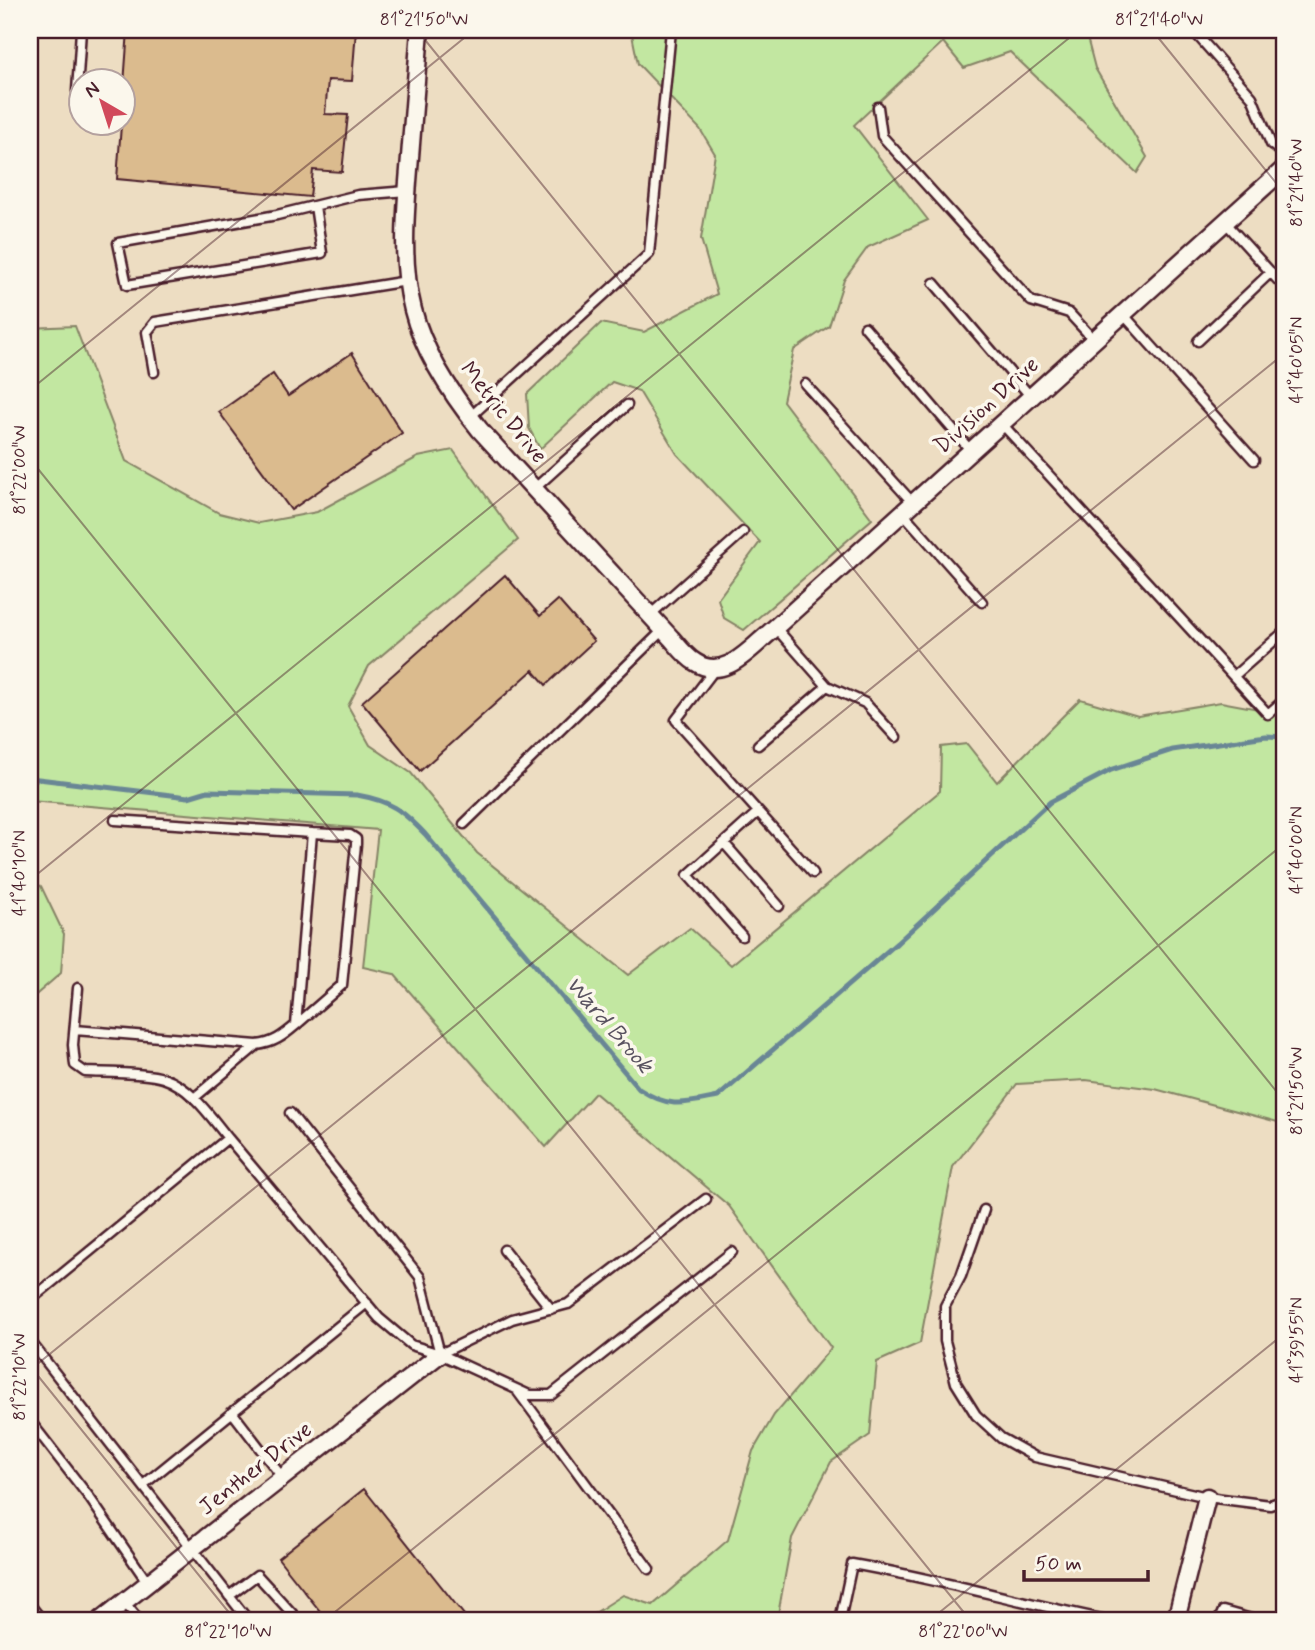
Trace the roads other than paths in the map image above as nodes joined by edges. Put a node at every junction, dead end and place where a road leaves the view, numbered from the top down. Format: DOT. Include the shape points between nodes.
graph roads {
  1 [pos="81,30"];
  2 [pos="420,30"];
  3 [pos="671,30"];
  4 [pos="1197,35"];
  5 [pos="79,66"];
  6 [pos="878,107"];
  7 [pos="1285,155"];
  8 [pos="1285,168"];
  9 [pos="407,191"];
  10 [pos="315,206"];
  11 [pos="1225,222"];
  12 [pos="1271,272"];
  13 [pos="407,281"];
  14 [pos="934,283"];
  15 [pos="1285,288"];
  16 [pos="1123,314"];
  17 [pos="865,327"];
  18 [pos="1094,340"];
  19 [pos="1198,341"];
  20 [pos="154,372"];
  21 [pos="805,384"];
  22 [pos="1031,397"];
  23 [pos="627,405"];
  24 [pos="470,416"];
  25 [pos="1002,424"];
  26 [pos="971,451"];
  27 [pos="1254,460"];
  28 [pos="534,489"];
  29 [pos="908,508"];
  30 [pos="743,532"];
  31 [pos="982,602"];
  32 [pos="650,615"];
  33 [pos="775,627"];
  34 [pos="663,630"];
  35 [pos="1285,631"];
  36 [pos="715,670"];
  37 [pos="1234,676"];
  38 [pos="827,686"];
  39 [pos="1285,699"];
  40 [pos="896,737"];
  41 [pos="758,746"];
  42 [pos="758,812"];
  43 [pos="115,820"];
  44 [pos="464,824"];
  45 [pos="312,833"];
  46 [pos="724,842"];
  47 [pos="813,873"];
  48 [pos="779,906"];
  49 [pos="742,936"];
  50 [pos="78,988"];
  51 [pos="296,1025"];
  52 [pos="75,1030"];
  53 [pos="257,1045"];
  54 [pos="194,1098"];
  55 [pos="290,1113"];
  56 [pos="228,1138"];
  57 [pos="706,1199"];
  58 [pos="984,1210"];
  59 [pos="504,1250"];
  60 [pos="732,1252"];
  61 [pos="367,1303"];
  62 [pos="30,1307"];
  63 [pos="551,1308"];
  64 [pos="30,1340"];
  65 [pos="440,1354"];
  66 [pos="517,1389"];
  67 [pos="232,1412"];
  68 [pos="30,1421"];
  69 [pos="282,1477"];
  70 [pos="143,1485"];
  71 [pos="1207,1497"];
  72 [pos="1285,1500"];
  73 [pos="192,1548"];
  74 [pos="649,1569"];
  75 [pos="148,1583"];
  76 [pos="229,1596"];
  77 [pos="124,1602"];
  78 [pos="30,1605"];
  79 [pos="1060,1611"];
  80 [pos="42,1620"];
  81 [pos="101,1620"];
  82 [pos="139,1620"];
  83 [pos="248,1620"];
  84 [pos="298,1620"];
  85 [pos="840,1620"];
  86 [pos="1058,1620"];
  87 [pos="1107,1620"];
  88 [pos="1176,1620"];
  89 [pos="1219,1620"];
  90 [pos="1255,1620"];
  1 -- 5 [label="lane"];
  2 -- 9 [label="street, Metric Drive"];
  3 -- 24 [label="lane" via="649,254"];
  4 -- 7 [label="lane" via="1252,97 1270,144"];
  6 -- 18 [label="lane" via="883,136 1031,301 1069,313"];
  8 -- 11 [label="street, Division Drive"];
  9 -- 10 [label="lane" via="358,195"];
  9 -- 13 [label="street, Metric Drive"];
  10 -- 10 [label="lane" via="118,243 127,285 322,253"];
  11 -- 12 [label="lane"];
  11 -- 16 [label="street, Division Drive"];
  12 -- 15 [label="lane"];
  12 -- 19 [label="lane"];
  13 -- 20 [label="lane" via="155,322 148,332"];
  13 -- 24 [label="street, Metric Drive" via="413,312 431,356"];
  14 -- 22 [label="lane"];
  16 -- 18 [label="street, Division Drive"];
  16 -- 27 [label="lane"];
  17 -- 26 [label="lane"];
  18 -- 22 [label="street, Division Drive"];
  21 -- 29 [label="lane"];
  22 -- 25 [label="street, Division Drive"];
  23 -- 28 [label="lane"];
  24 -- 28 [label="street, Metric Drive"];
  25 -- 26 [label="street, Division Drive"];
  25 -- 37 [label="lane"];
  26 -- 29 [label="street, Division Drive"];
  28 -- 32 [label="street, Metric Drive"];
  29 -- 31 [label="lane"];
  29 -- 33 [label="street, Division Drive"];
  30 -- 32 [label="lane"];
  32 -- 34 [label="street, Metric Drive"];
  33 -- 36 [label="street, Division Drive" via="733,662"];
  33 -- 38 [label="lane"];
  34 -- 36 [label="street, Metric Drive" via="694,662"];
  34 -- 44 [label="lane"];
  35 -- 37 [label="lane"];
  36 -- 42 [label="lane" via="676,720"];
  37 -- 39 [label="lane" via="1269,714"];
  38 -- 40 [label="lane" via="865,703"];
  38 -- 41 [label="lane"];
  42 -- 46 [label="lane"];
  42 -- 47 [label="lane"];
  43 -- 45 [label="lane"];
  45 -- 51 [label="lane"];
  45 -- 51 [label="lane" via="350,835 356,844 342,985"];
  46 -- 48 [label="lane"];
  46 -- 49 [label="lane" via="688,875"];
  50 -- 52 [label="lane"];
  51 -- 53 [label="lane" via="269,1044"];
  52 -- 53 [label="lane"];
  52 -- 54 [label="lane" via="75,1065 85,1072 161,1077"];
  53 -- 54 [label="lane"];
  54 -- 56 [label="lane"];
  55 -- 65 [label="lane" via="420,1277"];
  56 -- 61 [label="lane"];
  56 -- 62 [label="lane" via="34,1297"];
  57 -- 63 [label="lane" via="568,1304"];
  58 -- 71 [label="lane" via="961,1276 945,1306 945,1341 956,1383 976,1415 1001,1438 1035,1457"];
  59 -- 63 [label="lane"];
  60 -- 66 [label="lane" via="551,1395 529,1395"];
  61 -- 65 [label="lane" via="411,1345"];
  61 -- 67 [label="lane"];
  63 -- 65 [label="lane" via="512,1319"];
  64 -- 70 [label="lane"];
  65 -- 66 [label="lane"];
  65 -- 69 [label="street, Jenther Drive"];
  66 -- 74 [label="lane"];
  67 -- 69 [label="lane"];
  67 -- 70 [label="lane"];
  68 -- 75 [label="lane"];
  69 -- 73 [label="street, Jenther Drive"];
  70 -- 73 [label="lane"];
  71 -- 72 [label="lane" via="1270,1505"];
  71 -- 88 [label="street"];
  73 -- 75 [label="street, Jenther Drive"];
  73 -- 76 [label="lane"];
  75 -- 77 [label="street, Jenther Drive"];
  76 -- 83 [label="lane"];
  76 -- 84 [label="lane" via="257,1575"];
  77 -- 81 [label="street, Jenther Drive"];
  77 -- 82 [label="lane"];
  78 -- 80 [label="lane"];
  79 -- 85 [label="lane" via="923,1576 852,1564"];
  79 -- 86 [label="lane"];
  79 -- 87 [label="lane"];
  89 -- 90 [label="lane" via="1223,1611"];
}
